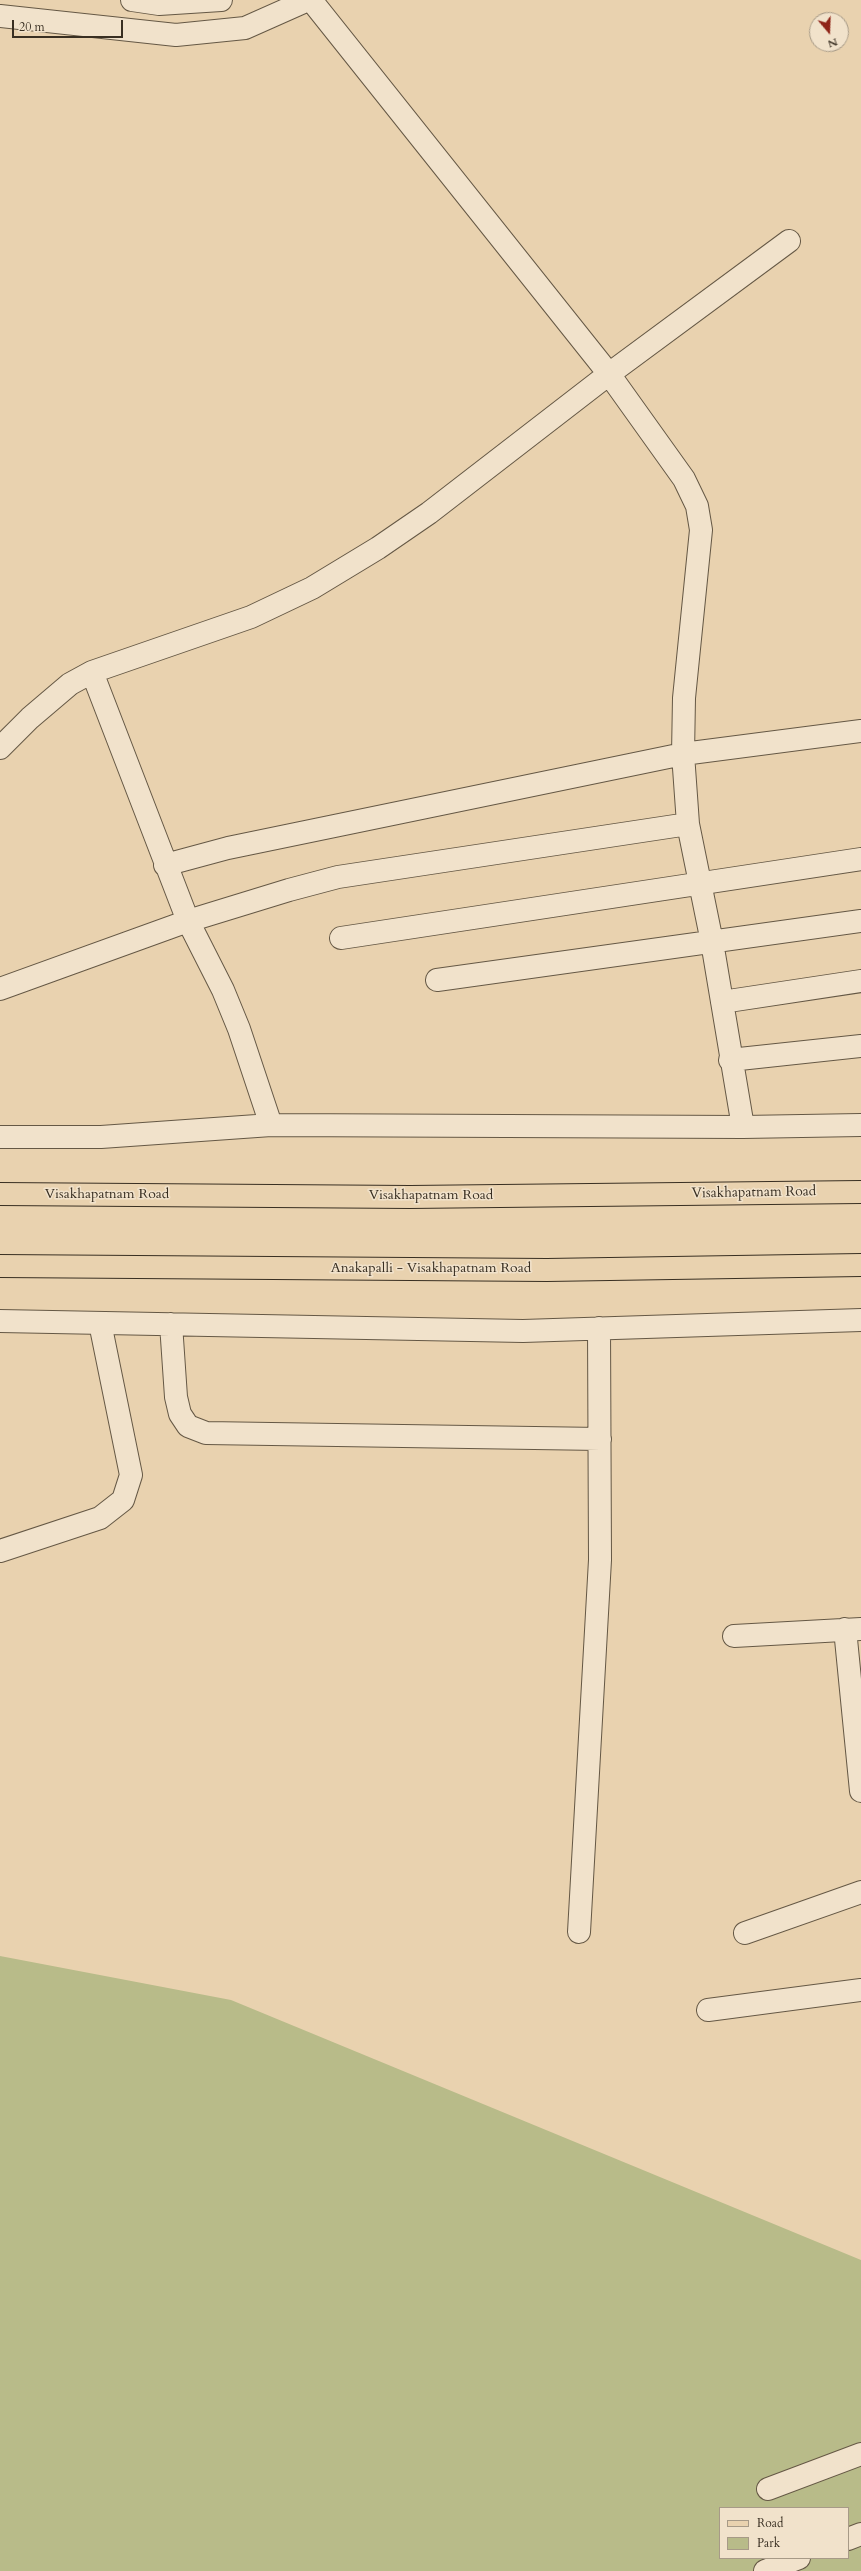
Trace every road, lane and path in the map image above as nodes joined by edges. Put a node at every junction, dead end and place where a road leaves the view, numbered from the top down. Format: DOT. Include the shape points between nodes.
graph roads {
  1 [pos="132,0"];
  2 [pos="221,0"];
  3 [pos="308,0"];
  4 [pos="311,0"];
  5 [pos="0,16"];
  6 [pos="789,241"];
  7 [pos="609,374"];
  8 [pos="92,672"];
  9 [pos="861,731"];
  10 [pos="0,748"];
  11 [pos="683,754"];
  12 [pos="688,824"];
  13 [pos="861,859"];
  14 [pos="165,865"];
  15 [pos="699,884"];
  16 [pos="188,921"];
  17 [pos="861,921"];
  18 [pos="341,938"];
  19 [pos="712,942"];
  20 [pos="437,980"];
  21 [pos="861,981"];
  22 [pos="0,989"];
  23 [pos="722,1002"];
  24 [pos="861,1046"];
  25 [pos="730,1060"];
  26 [pos="270,1125"];
  27 [pos="861,1125"];
  28 [pos="743,1127"];
  29 [pos="0,1137"];
  30 [pos="861,1192"];
  31 [pos="0,1194"];
  32 [pos="861,1265"];
  33 [pos="0,1266"];
  34 [pos="861,1320"];
  35 [pos="0,1321"];
  36 [pos="100,1323"];
  37 [pos="171,1324"];
  38 [pos="599,1328"];
  39 [pos="600,1440"];
  40 [pos="0,1551"];
  41 [pos="853,1629"];
  42 [pos="734,1636"];
  43 [pos="861,1791"];
  44 [pos="861,1892"];
  45 [pos="579,1932"];
  46 [pos="745,1934"];
  47 [pos="861,1990"];
  48 [pos="708,2010"];
  49 [pos="861,2454"];
  50 [pos="768,2489"];
  51 [pos="861,2534"];
  52 [pos="849,2539"];
  53 [pos="796,2559"];
  54 [pos="765,2571"];
  1 -- 2 [label="street" via="159,4"];
  3 -- 5 [label="street" via="245,28 176,35"];
  4 -- 7 [label="street"];
  6 -- 7 [label="street"];
  7 -- 8 [label="street" via="429,513 312,588 251,617"];
  7 -- 11 [label="street" via="684,479 697,506 701,530 684,698"];
  8 -- 10 [label="street" via="70,684"];
  8 -- 14 [label="street"];
  9 -- 11 [label="street"];
  11 -- 12 [label="street"];
  11 -- 14 [label="street" via="228,848"];
  12 -- 15 [label="street"];
  12 -- 16 [label="street" via="338,877"];
  13 -- 15 [label="street"];
  14 -- 16 [label="street"];
  15 -- 18 [label="street"];
  15 -- 19 [label="street"];
  16 -- 22 [label="street"];
  16 -- 26 [label="street" via="223,990 239,1029"];
  17 -- 19 [label="street"];
  19 -- 20 [label="street"];
  19 -- 23 [label="street"];
  21 -- 23 [label="street"];
  23 -- 25 [label="street"];
  24 -- 25 [label="street"];
  25 -- 28 [label="street"];
  26 -- 28 [label="street"];
  26 -- 29 [label="street" via="101,1137"];
  27 -- 28 [label="street"];
  30 -- 31 [label="main road, Visakhapatnam Road" via="410,1197"];
  32 -- 33 [label="main road, Anakapalli - Visakhapatnam Road" via="547,1270"];
  34 -- 38 [label="street"];
  35 -- 36 [label="street"];
  36 -- 37 [label="street"];
  36 -- 40 [label="street" via="131,1475 123,1500 100,1518"];
  37 -- 38 [label="street" via="523,1331"];
  37 -- 39 [label="street" via="176,1397 180,1414 188,1426 206,1433"];
  38 -- 39 [label="street"];
  39 -- 45 [label="street" via="600,1560"];
  41 -- 42 [label="street"];
  41 -- 43 [label="street"];
  44 -- 46 [label="street"];
  47 -- 48 [label="street"];
  49 -- 50 [label="street"];
  51 -- 52 [label="street"];
  53 -- 54 [label="street"];
}
